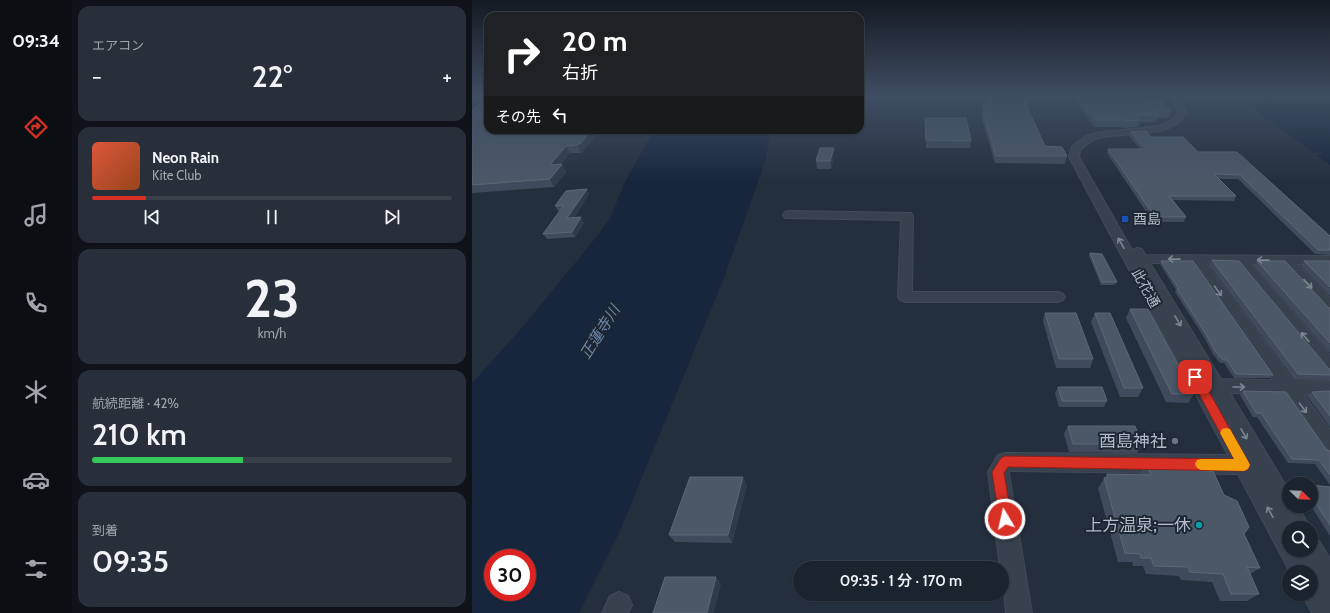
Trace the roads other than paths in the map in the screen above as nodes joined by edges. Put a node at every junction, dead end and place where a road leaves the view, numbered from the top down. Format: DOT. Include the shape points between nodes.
graph roads {
  1 [pos="1168,125"];
  2 [pos="1183,125"];
  3 [pos="789,215"];
  4 [pos="1141,259"];
  5 [pos="1196,259"];
  6 [pos="1241,260"];
  7 [pos="1286,260"];
  8 [pos="1330,260"];
  9 [pos="1058,297"];
  10 [pos="1330,307"];
  11 [pos="1330,367"];
  12 [pos="1208,386"];
  13 [pos="1287,387"];
  14 [pos="1330,388"];
  15 [pos="1330,446"];
  16 [pos="1244,465"];
  17 [pos="1295,521"];
  18 [pos="1282,533"];
  19 [pos="1316,557"];
  20 [pos="1330,582"];
  21 [pos="1318,599"];
  22 [pos="1019,613"];
  23 [pos="1326,613"];
  12 -- 1 [label="street, 此花通, one-way" via="1140,277 1074,157 1079,146 1093,137 1155,129"];
  2 -- 4 [label="street, 此花通" via="1169,130 1106,138 1092,144 1085,155 1088,168"];
  3 -- 9 [label="street" via="907,216 905,297"];
  5 -- 4 [label="street, one-way"];
  4 -- 12 [label="street, 此花通, one-way"];
  5 -- 6 [label="street"];
  5 -- 13 [label="street, one-way"];
  7 -- 6 [label="street, one-way"];
  11 -- 6 [label="street, one-way"];
  7 -- 8 [label="street"];
  7 -- 10 [label="street, one-way"];
  12 -- 13 [label="street, one-way"];
  12 -- 16 [label="street, 此花通"];
  12 -- 17 [label="street, 此花通, one-way"];
  13 -- 14 [label="street"];
  13 -- 15 [label="street, one-way"];
  18 -- 16 [label="street, 此花通, one-way"];
  16 -- 22 [label="street" via="1005,462 998,472"];
  19 -- 20 [label="street"];
  21 -- 23 [label="street"];
}
